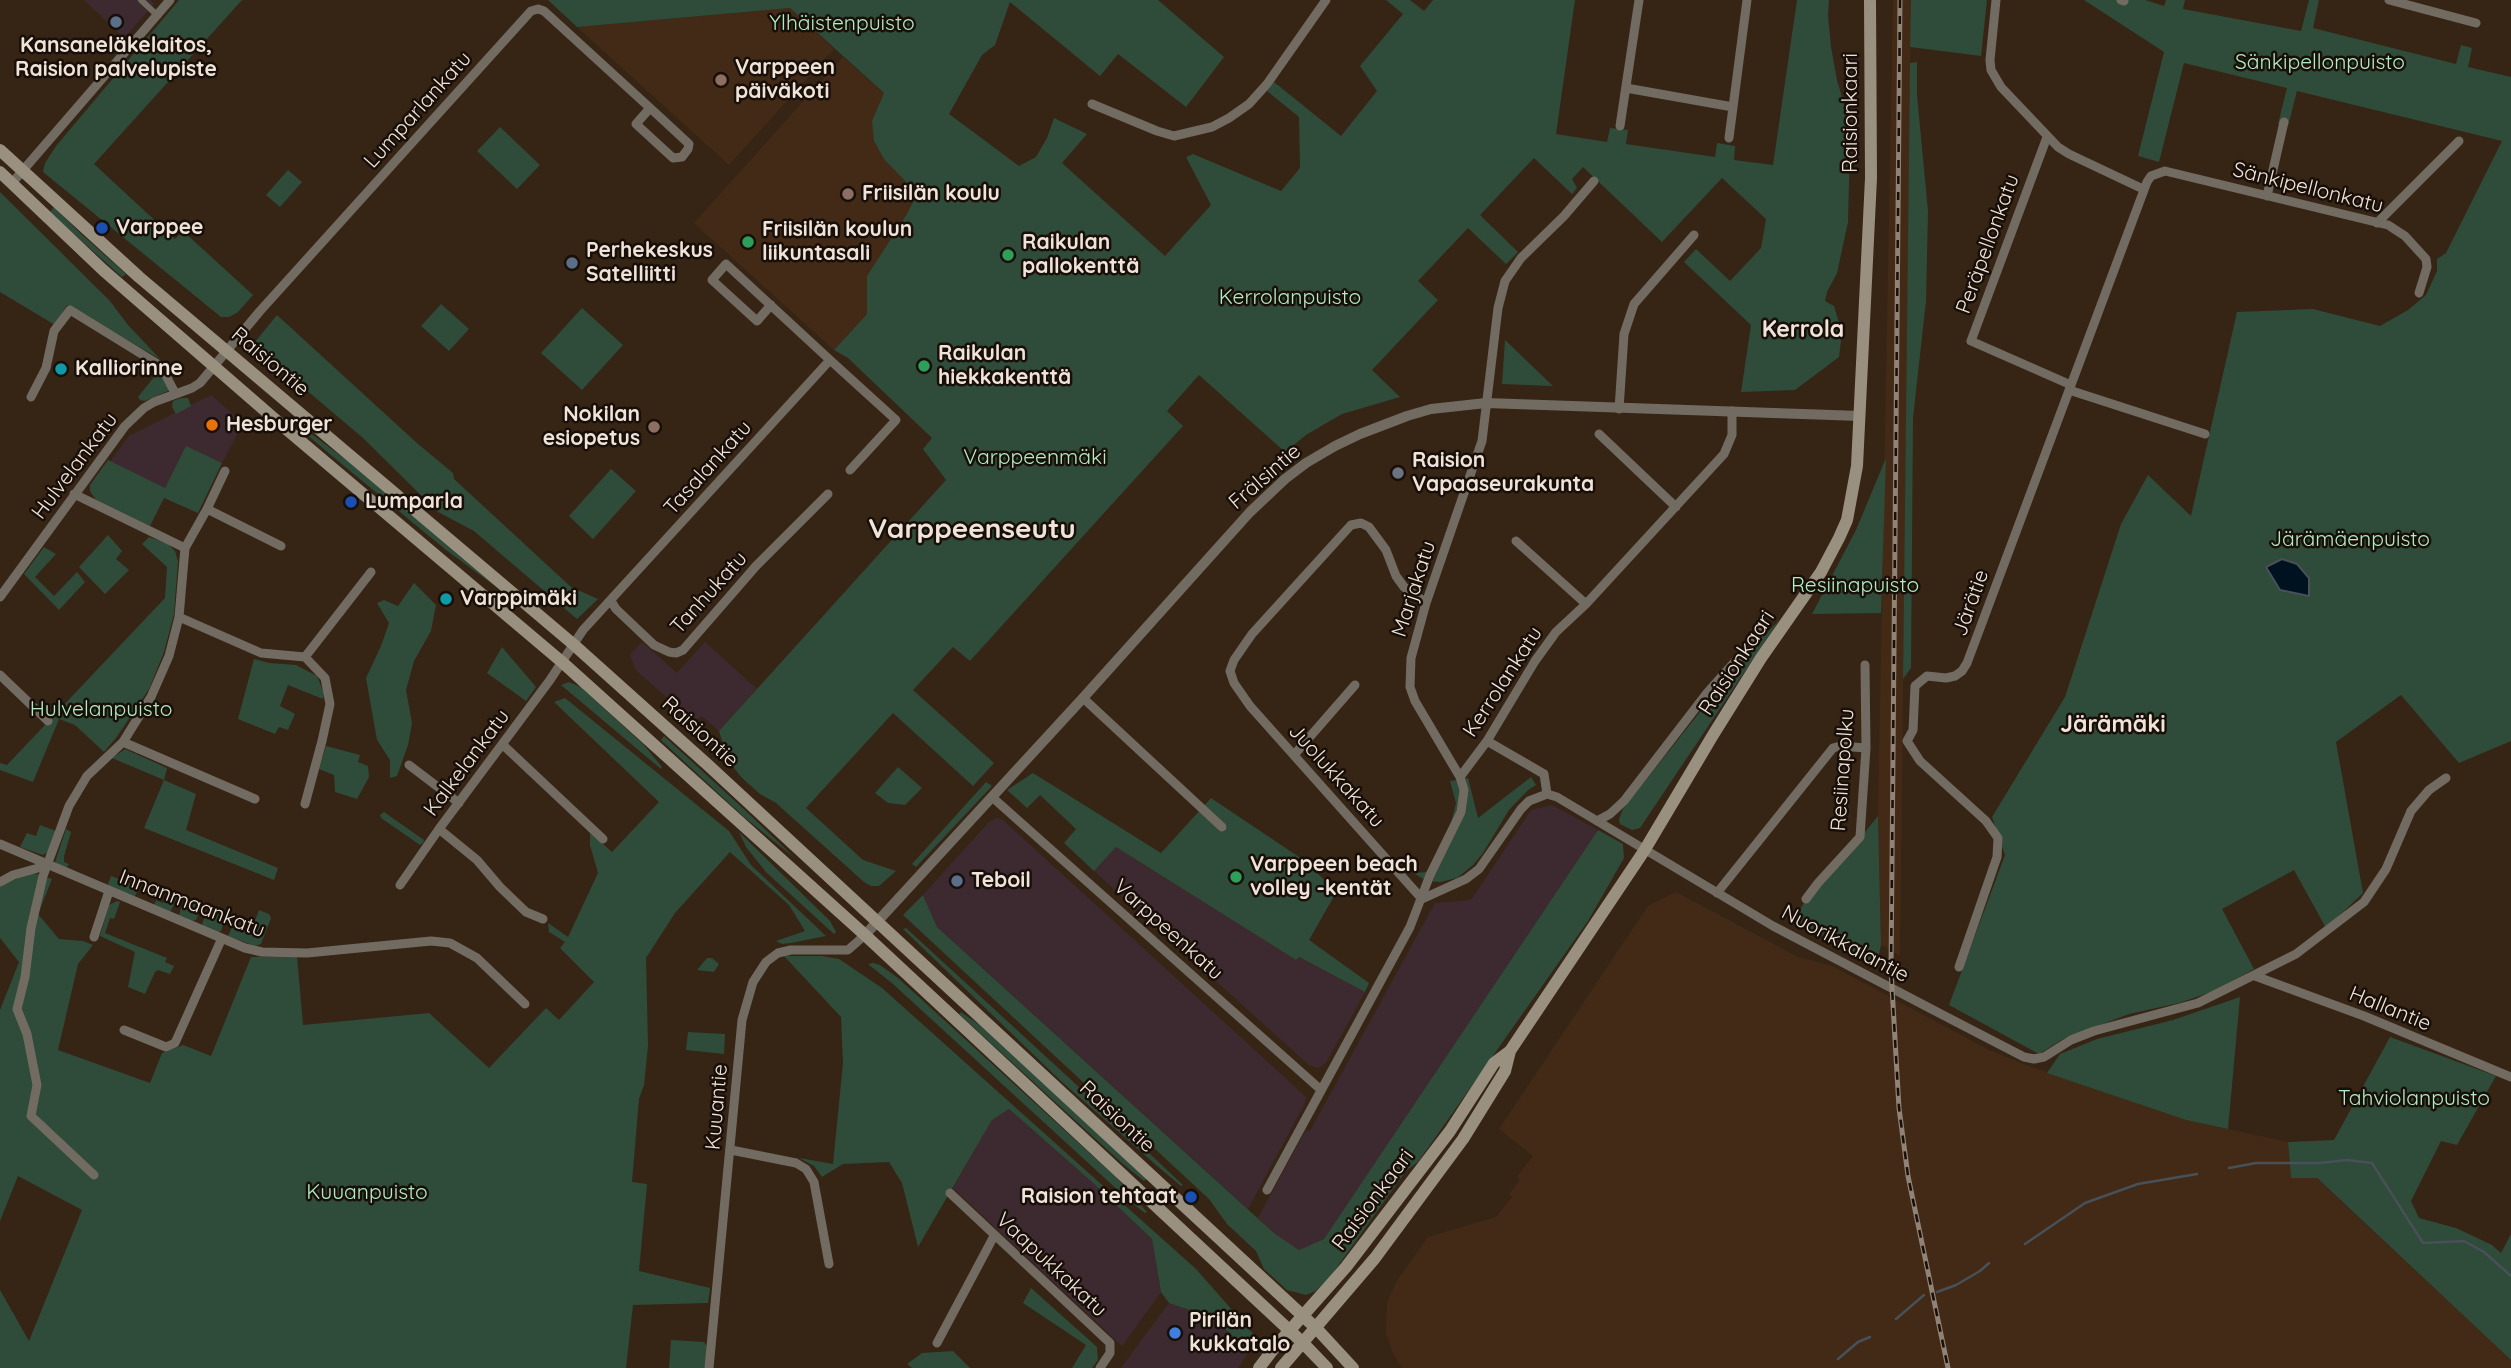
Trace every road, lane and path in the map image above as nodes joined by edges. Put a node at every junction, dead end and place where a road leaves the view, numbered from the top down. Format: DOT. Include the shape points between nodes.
graph roads {
  1 [pos="141,0"];
  2 [pos="170,0"];
  3 [pos="1326,0"];
  4 [pos="1639,0"];
  5 [pos="1747,0"];
  6 [pos="1870,0"];
  7 [pos="1996,0"];
  8 [pos="2389,0"];
  9 [pos="157,15"];
  10 [pos="2476,23"];
  11 [pos="1626,88"];
  12 [pos="1092,104"];
  13 [pos="1733,107"];
  14 [pos="650,108"];
  15 [pos="2284,122"];
  16 [pos="1620,126"];
  17 [pos="2047,137"];
  18 [pos="1729,138"];
  19 [pos="2459,141"];
  20 [pos="0,150"];
  21 [pos="22,171"];
  22 [pos="0,172"];
  23 [pos="1594,181"];
  24 [pos="12,183"];
  25 [pos="2143,189"];
  26 [pos="2266,196"];
  27 [pos="2377,223"];
  28 [pos="1694,235"];
  29 [pos="2419,293"];
  30 [pos="771,305"];
  31 [pos="227,350"];
  32 [pos="830,360"];
  33 [pos="214,366"];
  34 [pos="2070,387"];
  35 [pos="175,393"];
  36 [pos="31,397"];
  37 [pos="1486,403"];
  38 [pos="1619,409"];
  39 [pos="1732,411"];
  40 [pos="1860,416"];
  41 [pos="1599,434"];
  42 [pos="2205,434"];
  43 [pos="850,470"];
  44 [pos="225,471"];
  45 [pos="74,494"];
  46 [pos="828,494"];
  47 [pos="1676,507"];
  48 [pos="207,509"];
  49 [pos="1516,541"];
  50 [pos="281,547"];
  51 [pos="185,548"];
  52 [pos="371,572"];
  53 [pos="4,585"];
  54 [pos="0,597"];
  55 [pos="611,601"];
  56 [pos="1426,603"];
  57 [pos="1586,604"];
  58 [pos="179,617"];
  59 [pos="1764,629"];
  60 [pos="573,644"];
  61 [pos="305,657"];
  62 [pos="562,662"];
  63 [pos="1865,665"];
  64 [pos="0,675"];
  65 [pos="1354,685"];
  66 [pos="1083,698"];
  67 [pos="48,720"];
  68 [pos="1487,741"];
  69 [pos="123,742"];
  70 [pos="502,744"];
  71 [pos="1866,748"];
  72 [pos="1294,755"];
  73 [pos="409,765"];
  74 [pos="1461,778"];
  75 [pos="2446,778"];
  76 [pos="1547,794"];
  77 [pos="992,797"];
  78 [pos="255,799"];
  79 [pos="459,803"];
  80 [pos="304,804"];
  81 [pos="1597,821"];
  82 [pos="1222,827"];
  83 [pos="439,829"];
  84 [pos="603,839"];
  85 [pos="0,844"];
  86 [pos="1644,851"];
  87 [pos="49,865"];
  88 [pos="0,882"];
  89 [pos="400,885"];
  90 [pos="109,891"];
  91 [pos="1717,892"];
  92 [pos="1422,899"];
  93 [pos="1806,899"];
  94 [pos="543,919"];
  95 [pos="879,921"];
  96 [pos="865,935"];
  97 [pos="93,937"];
  98 [pos="222,938"];
  99 [pos="1959,967"];
  100 [pos="2255,976"];
  101 [pos="525,1004"];
  102 [pos="124,1030"];
  103 [pos="1510,1051"];
  104 [pos="2511,1077"];
  105 [pos="1320,1089"];
  106 [pos="731,1150"];
  107 [pos="94,1175"];
  108 [pos="1267,1190"];
  109 [pos="950,1193"];
  110 [pos="994,1236"];
  111 [pos="829,1264"];
  112 [pos="1303,1316"];
  113 [pos="1317,1329"];
  114 [pos="1290,1330"];
  115 [pos="937,1343"];
  116 [pos="1303,1343"];
  117 [pos="709,1368"];
  118 [pos="1100,1368"];
  119 [pos="1259,1368"];
  120 [pos="1281,1368"];
  121 [pos="1327,1368"];
  122 [pos="1353,1368"];
  1 -- 9 [label="street"];
  2 -- 9 [label="street"];
  3 -- 12 [label="street" via="1258,94 1212,127 1174,136"];
  4 -- 11 [label="street"];
  5 -- 13 [label="street"];
  6 -- 40 [label="main road, Raisionkaari" via="1871,178"];
  7 -- 17 [label="street" via="1991,70"];
  8 -- 10 [label="street"];
  9 -- 21 [label="street"];
  11 -- 13 [label="street"];
  11 -- 16 [label="street"];
  13 -- 18 [label="street"];
  14 -- 14 [label="street, Lumparlankatu" via="689,144 682,156 673,158 636,124"];
  14 -- 31 [label="street, Lumparlankatu" via="544,11 531,11"];
  15 -- 26 [label="street"];
  17 -- 25 [label="street" via="2069,154"];
  17 -- 34 [label="street, Peräpellonkatu" via="1971,341"];
  19 -- 27 [label="street"];
  20 -- 21 [label="main road, Raisiontie"];
  21 -- 24 [label="street"];
  21 -- 31 [label="main road, Raisiontie"];
  22 -- 24 [label="main road, Raisiontie"];
  23 -- 37 [label="street, Marjakatu" via="1505,281"];
  24 -- 33 [label="main road, Raisiontie"];
  25 -- 26 [label="street, Sänkipellonkatu" via="2151,176 2165,171"];
  25 -- 34 [label="street, Järätie"];
  26 -- 27 [label="street, Sänkipellonkatu"];
  27 -- 29 [label="street, Sänkipellonkatu" via="2405,236 2426,259"];
  28 -- 38 [label="street" via="1634,304 1624,334"];
  30 -- 30 [label="street" via="757,321 712,280 726,264"];
  30 -- 32 [label="street"];
  31 -- 33 [label="street, Hulvelankatu"];
  31 -- 60 [label="main road, Raisiontie"];
  32 -- 43 [label="street" via="896,420"];
  32 -- 55 [label="street, Tasalankatu"];
  33 -- 35 [label="street, Hulvelankatu" via="200,383"];
  33 -- 62 [label="main road, Raisiontie"];
  34 -- 42 [label="street"];
  34 -- 99 [label="street, Järätie" via="1967,663 1955,676 1927,676 1913,693 1913,730 1907,741 1913,752 1998,838 1997,857"];
  35 -- 36 [label="street" via="162,366 70,310 54,331 46,368"];
  35 -- 45 [label="street, Hulvelankatu" via="133,417"];
  37 -- 38 [label="street, Frälsintie"];
  37 -- 56 [label="street, Marjakatu" via="1482,441"];
  37 -- 66 [label="street, Frälsintie" via="1407,416 1360,433 1306,463 1250,512"];
  38 -- 39 [label="street, Frälsintie"];
  39 -- 40 [label="street, Frälsintie"];
  39 -- 47 [label="street, Kerrolankatu" via="1729,446"];
  40 -- 86 [label="main road, Raisionkaari" via="1853,494 1834,547"];
  41 -- 47 [label="street"];
  44 -- 48 [label="street"];
  45 -- 51 [label="street"];
  45 -- 53 [label="street, Hulvelankatu"];
  46 -- 55 [label="street, Tanhukatu" via="755,566 683,650 669,652 654,645"];
  47 -- 57 [label="street, Kerrolankatu"];
  48 -- 50 [label="street"];
  48 -- 51 [label="street"];
  49 -- 57 [label="street"];
  51 -- 58 [label="street"];
  52 -- 61 [label="street"];
  53 -- 54 [label="street, Hulvelankatu"];
  55 -- 60 [label="street, Tasalankatu"];
  56 -- 72 [label="street, Juolukkakatu" via="1404,587 1378,538 1360,523 1343,531 1279,601 1230,671 1241,694"];
  56 -- 74 [label="street, Marjakatu" via="1410,658 1410,687"];
  57 -- 68 [label="street, Kerrolankatu" via="1545,646"];
  58 -- 61 [label="street" via="261,653"];
  58 -- 69 [label="street" via="160,677"];
  59 -- 81 [label="street" via="1707,693 1624,801"];
  60 -- 62 [label="street, Tasalankatu"];
  60 -- 95 [label="main road, Raisiontie"];
  61 -- 80 [label="street" via="325,678 330,704"];
  62 -- 70 [label="street, Kalkelankatu"];
  62 -- 96 [label="main road, Raisiontie"];
  63 -- 71 [label="street, Resiinapolku"];
  64 -- 67 [label="street"];
  65 -- 72 [label="street"];
  66 -- 77 [label="street, Frälsintie"];
  66 -- 82 [label="street"];
  68 -- 74 [label="street, Kerrolankatu"];
  68 -- 76 [label="street" via="1544,774"];
  69 -- 78 [label="street"];
  69 -- 87 [label="street" via="77,790"];
  70 -- 79 [label="street, Kalkelankatu"];
  70 -- 84 [label="street"];
  71 -- 91 [label="street" via="1833,748"];
  71 -- 93 [label="street, Resiinapolku" via="1860,837"];
  72 -- 92 [label="street, Juolukkakatu"];
  73 -- 79 [label="street"];
  74 -- 92 [label="street" via="1461,812"];
  75 -- 100 [label="street" via="2411,811 2385,869 2364,902 2296,954"];
  76 -- 81 [label="street"];
  76 -- 92 [label="street" via="1521,809 1472,874"];
  77 -- 95 [label="street, Frälsintie"];
  77 -- 105 [label="street, Varppeenkatu"];
  79 -- 83 [label="street, Kalkelankatu"];
  81 -- 86 [label="street"];
  83 -- 89 [label="street, Kalkelankatu"];
  83 -- 94 [label="street" via="477,860 526,912"];
  85 -- 87 [label="street, Innanmaankatu"];
  86 -- 91 [label="street, Nuorikkalantie"];
  86 -- 103 [label="main road, Raisionkaari"];
  87 -- 88 [label="street"];
  87 -- 90 [label="street, Innanmaankatu"];
  87 -- 107 [label="street" via="16,1009 27,1034 37,1085 31,1116"];
  90 -- 97 [label="street"];
  90 -- 98 [label="street, Innanmaankatu"];
  91 -- 100 [label="street, Nuorikkalantie" via="1773,926 2034,1059 2071,1040 2182,1008"];
  92 -- 105 [label="street"];
  95 -- 96 [label="street, Frälsintie"];
  95 -- 112 [label="main road, Raisiontie"];
  96 -- 106 [label="street, Kuuantie" via="848,950 778,953 757,973 742,1020"];
  96 -- 114 [label="main road, Raisiontie"];
  98 -- 101 [label="street, Innanmaankatu" via="245,948 290,954 442,942 477,958"];
  98 -- 102 [label="street" via="175,1043 166,1047"];
  100 -- 104 [label="street, Hallantie"];
  103 -- 112 [label="main road, Raisionkaari" via="1494,1063 1436,1150"];
  103 -- 113 [label="main road, Raisionkaari" via="1505,1071 1463,1139"];
  105 -- 108 [label="street"];
  106 -- 111 [label="street" via="806,1169 814,1182"];
  106 -- 117 [label="street, Kuuantie"];
  109 -- 110 [label="street, Vaapukkakatu"];
  110 -- 115 [label="street"];
  110 -- 118 [label="street, Vaapukkakatu" via="1110,1343 1110,1353"];
  112 -- 113 [label="main road, Raisiontie"];
  112 -- 114 [label="main road, Raisionkaari"];
  113 -- 116 [label="main road, Raisionkaari"];
  113 -- 122 [label="main road, Raisiontie"];
  114 -- 116 [label="main road, Raisiontie"];
  114 -- 119 [label="main road, Raisionkaari"];
  116 -- 120 [label="main road, Raisionkaari"];
  116 -- 121 [label="main road, Raisiontie"];
}
